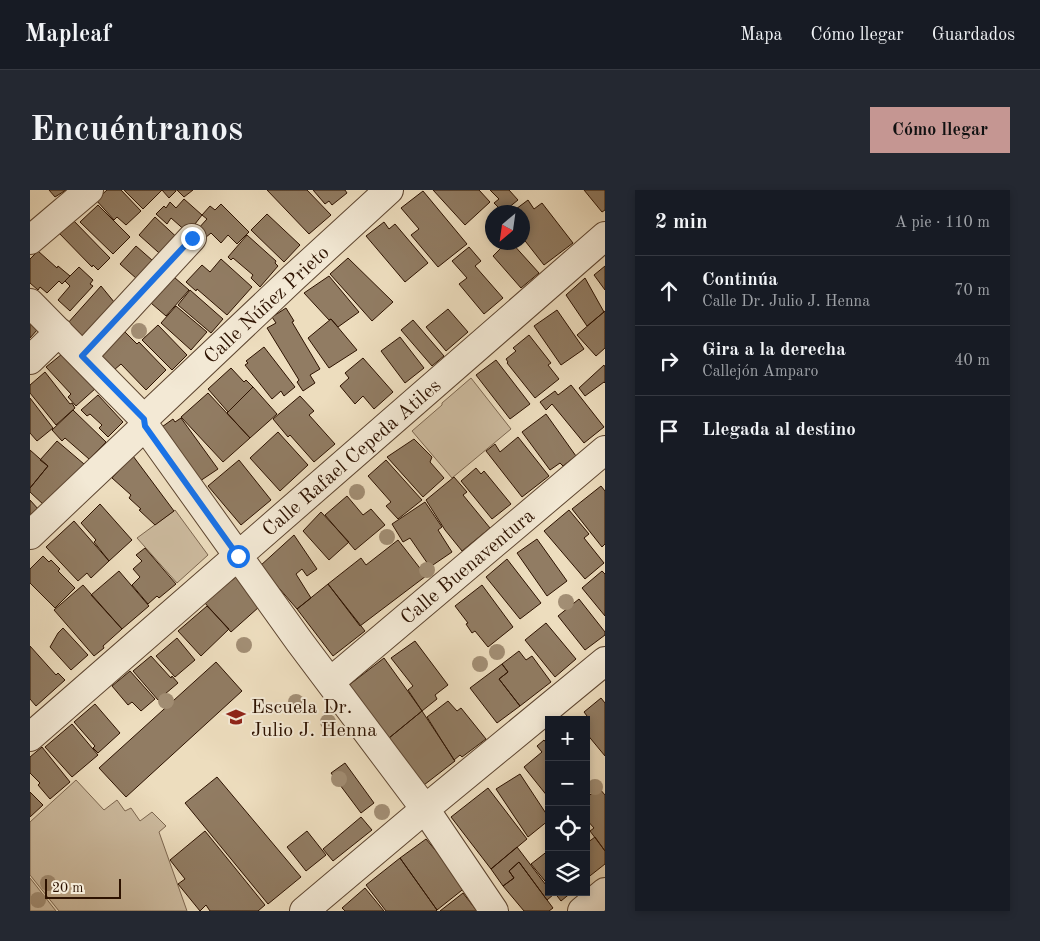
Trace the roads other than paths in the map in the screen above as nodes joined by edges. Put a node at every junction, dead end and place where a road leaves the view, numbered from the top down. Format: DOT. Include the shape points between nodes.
graph roads {
  1 [pos="89,190"];
  2 [pos="389,190"];
  3 [pos="605,236"];
  4 [pos="192,238"];
  5 [pos="30,240"];
  6 [pos="30,303"];
  7 [pos="59,332"];
  8 [pos="82,356"];
  9 [pos="30,360"];
  10 [pos="145,422"];
  11 [pos="605,450"];
  12 [pos="30,535"];
  13 [pos="238,556"];
  14 [pos="605,661"];
  15 [pos="330,682"];
  16 [pos="30,737"];
  17 [pos="425,809"];
  18 [pos="605,892"];
  19 [pos="304,911"];
  20 [pos="494,911"];
  21 [pos="582,911"];
  1 -- 5 [label="street"];
  2 -- 10 [label="street, Calle Núñez Prieto"];
  3 -- 13 [label="street, Calle Rafael Cepeda Atiles"];
  4 -- 8 [label="street"];
  6 -- 7 [label="street"];
  7 -- 8 [label="street"];
  7 -- 9 [label="street"];
  8 -- 10 [label="street"];
  10 -- 12 [label="street, Calle Núñez Prieto"];
  10 -- 13 [label="street"];
  11 -- 15 [label="street, Calle Buenaventura"];
  13 -- 15 [label="street"];
  13 -- 16 [label="street, Calle Rafael Cepeda Atiles"];
  14 -- 17 [label="street"];
  15 -- 17 [label="street"];
  17 -- 19 [label="street"];
  17 -- 20 [label="street"];
  18 -- 21 [label="street"];
}
